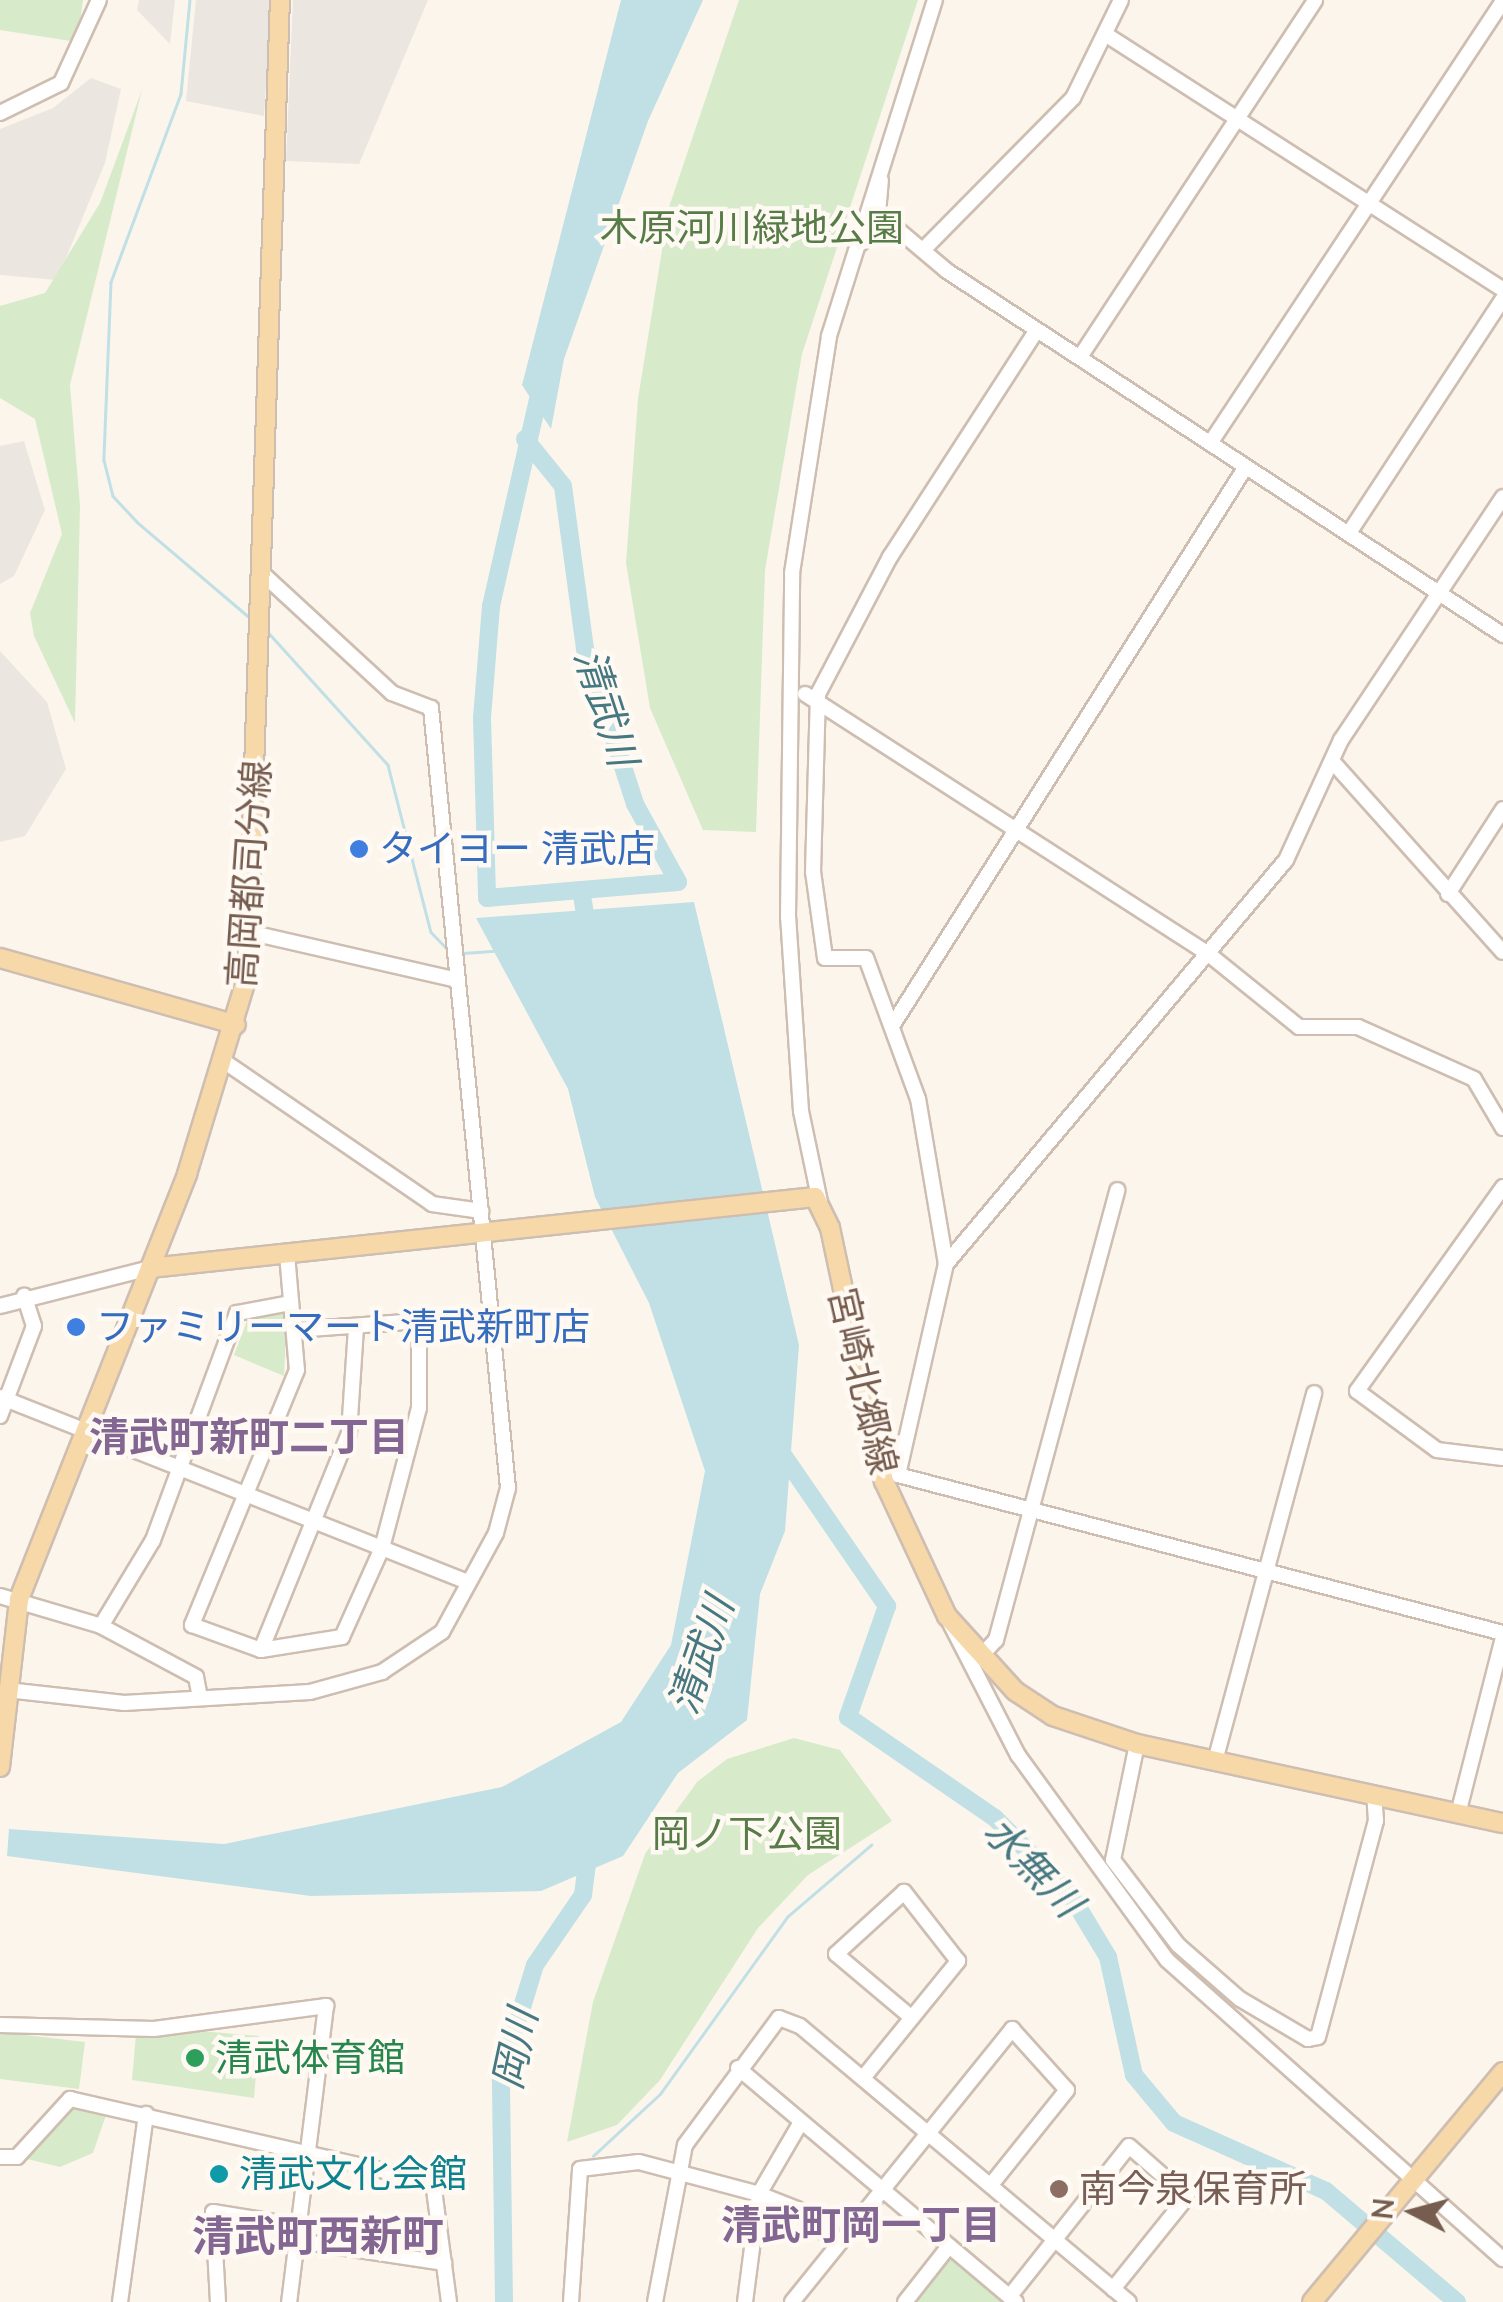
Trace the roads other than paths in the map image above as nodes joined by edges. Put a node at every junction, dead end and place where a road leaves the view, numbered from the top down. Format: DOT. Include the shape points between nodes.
graph roads {
  1 [pos="99,0"];
  2 [pos="280,0"];
  3 [pos="935,0"];
  4 [pos="1120,0"];
  5 [pos="1316,0"];
  6 [pos="1503,1"];
  7 [pos="1108,36"];
  8 [pos="0,113"];
  9 [pos="1238,118"];
  10 [pos="880,170"];
  11 [pos="1370,204"];
  12 [pos="878,213"];
  13 [pos="854,246"];
  14 [pos="923,250"];
  15 [pos="1503,290"];
  16 [pos="1503,299"];
  17 [pos="1037,330"];
  18 [pos="1080,357"];
  19 [pos="1211,442"];
  20 [pos="1245,468"];
  21 [pos="1503,497"];
  22 [pos="1348,533"];
  23 [pos="261,572"];
  24 [pos="1438,592"];
  25 [pos="1503,636"];
  26 [pos="790,656"];
  27 [pos="811,694"];
  28 [pos="790,722"];
  29 [pos="1332,760"];
  30 [pos="1503,810"];
  31 [pos="1017,829"];
  32 [pos="1448,894"];
  33 [pos="252,933"];
  34 [pos="1503,952"];
  35 [pos="1211,956"];
  36 [pos="0,958"];
  37 [pos="458,980"];
  38 [pos="236,1025"];
  39 [pos="892,1026"];
  40 [pos="225,1062"];
  41 [pos="1503,1128"];
  42 [pos="1503,1187"];
  43 [pos="1117,1190"];
  44 [pos="816,1200"];
  45 [pos="485,1224"];
  46 [pos="286,1254"];
  47 [pos="946,1264"];
  48 [pos="150,1268"];
  49 [pos="24,1296"];
  50 [pos="290,1303"];
  51 [pos="0,1306"];
  52 [pos="356,1327"];
  53 [pos="294,1330"];
  54 [pos="1314,1392"];
  55 [pos="3,1398"];
  56 [pos="0,1416"];
  57 [pos="86,1430"];
  58 [pos="1503,1458"];
  59 [pos="177,1466"];
  60 [pos="891,1478"];
  61 [pos="249,1494"];
  62 [pos="1027,1513"];
  63 [pos="313,1521"];
  64 [pos="382,1548"];
  65 [pos="1266,1572"];
  66 [pos="468,1582"];
  67 [pos="9,1597"];
  68 [pos="947,1616"];
  69 [pos="101,1626"];
  70 [pos="1503,1635"];
  71 [pos="261,1650"];
  72 [pos="978,1658"];
  73 [pos="4,1690"];
  74 [pos="200,1697"];
  75 [pos="1137,1744"];
  76 [pos="1215,1761"];
  77 [pos="0,1767"];
  78 [pos="1374,1795"];
  79 [pos="1458,1814"];
  80 [pos="1503,1823"];
  81 [pos="912,2018"];
  82 [pos="0,2025"];
  83 [pos="738,2068"];
  84 [pos="1503,2072"];
  85 [pos="863,2078"];
  86 [pos="146,2114"];
  87 [pos="802,2122"];
  88 [pos="927,2132"];
  89 [pos="309,2152"];
  90 [pos="0,2158"];
  91 [pos="674,2171"];
  92 [pos="1412,2181"];
  93 [pos="990,2185"];
  94 [pos="881,2189"];
  95 [pos="759,2194"];
  96 [pos="298,2234"];
  97 [pos="1053,2238"];
  98 [pos="838,2244"];
  99 [pos="949,2246"];
  100 [pos="1503,2260"];
  101 [pos="444,2263"];
  102 [pos="1113,2289"];
  103 [pos="1318,2295"];
  104 [pos="1013,2299"];
  105 [pos="120,2302"];
  106 [pos="218,2302"];
  107 [pos="289,2302"];
  108 [pos="449,2302"];
  109 [pos="571,2302"];
  110 [pos="656,2302"];
  111 [pos="745,2302"];
  112 [pos="792,2302"];
  113 [pos="905,2302"];
  114 [pos="1129,2302"];
  1 -- 8 [label="street" via="61,84"];
  2 -- 23 [label="main road, 高岡都司分線"];
  3 -- 10 [label="street"];
  4 -- 7 [label="street"];
  5 -- 9 [label="street"];
  6 -- 11 [label="street"];
  7 -- 9 [label="street"];
  7 -- 14 [label="street" via="1062,110"];
  9 -- 11 [label="street"];
  9 -- 18 [label="street"];
  10 -- 12 [label="street"];
  10 -- 13 [label="street"];
  11 -- 15 [label="street"];
  11 -- 19 [label="street"];
  12 -- 13 [label="street"];
  12 -- 14 [label="street"];
  13 -- 26 [label="street" via="802,490"];
  14 -- 17 [label="street"];
  16 -- 22 [label="street"];
  17 -- 18 [label="street"];
  17 -- 27 [label="street"];
  18 -- 19 [label="street"];
  19 -- 20 [label="street"];
  20 -- 22 [label="street"];
  20 -- 31 [label="street"];
  21 -- 24 [label="street"];
  22 -- 24 [label="street"];
  23 -- 33 [label="main road, 高岡都司分線"];
  23 -- 37 [label="street" via="392,693 431,708"];
  24 -- 25 [label="street"];
  24 -- 29 [label="street"];
  26 -- 27 [label="street"];
  26 -- 28 [label="street"];
  27 -- 28 [label="street"];
  27 -- 31 [label="street"];
  27 -- 39 [label="street" via="813,872 825,958 866,958"];
  28 -- 44 [label="street" via="790,954"];
  29 -- 32 [label="street"];
  29 -- 35 [label="street" via="1286,860"];
  30 -- 32 [label="street"];
  31 -- 35 [label="street"];
  31 -- 39 [label="street"];
  32 -- 34 [label="street" via="1471,906"];
  33 -- 37 [label="street"];
  33 -- 38 [label="main road, 高岡都司分線"];
  35 -- 41 [label="street" via="1299,1027 1358,1027 1474,1079"];
  35 -- 47 [label="street"];
  36 -- 38 [label="main road"];
  37 -- 45 [label="street"];
  38 -- 40 [label="main road, 高岡都司分線"];
  39 -- 47 [label="street" via="924,1123"];
  40 -- 45 [label="street" via="432,1204"];
  40 -- 48 [label="main road, 高岡都司分線"];
  42 -- 58 [label="street" via="1356,1391 1437,1450"];
  43 -- 62 [label="street"];
  44 -- 45 [label="main road"];
  44 -- 60 [label="main road, 宮崎北郷線"];
  45 -- 46 [label="main road"];
  45 -- 66 [label="street" via="508,1488"];
  46 -- 48 [label="main road"];
  46 -- 50 [label="street"];
  47 -- 60 [label="street"];
  48 -- 49 [label="street"];
  48 -- 57 [label="main road, 高岡都司分線"];
  49 -- 51 [label="street"];
  49 -- 55 [label="street" via="34,1326"];
  50 -- 53 [label="street"];
  50 -- 59 [label="street" via="238,1313"];
  52 -- 53 [label="street"];
  52 -- 63 [label="street" via="349,1432"];
  52 -- 64 [label="street" via="419,1321 413,1444"];
  53 -- 61 [label="street" via="296,1370"];
  54 -- 65 [label="street"];
  55 -- 56 [label="street"];
  55 -- 57 [label="street"];
  57 -- 59 [label="street"];
  57 -- 67 [label="main road, 高岡都司分線"];
  59 -- 61 [label="street"];
  59 -- 69 [label="street" via="153,1540"];
  60 -- 62 [label="street"];
  60 -- 68 [label="main road, 宮崎北郷線"];
  61 -- 63 [label="street"];
  61 -- 71 [label="street" via="192,1625"];
  62 -- 65 [label="street"];
  62 -- 72 [label="street" via="996,1640"];
  63 -- 64 [label="street"];
  63 -- 71 [label="street"];
  64 -- 66 [label="street"];
  64 -- 71 [label="street" via="342,1637"];
  65 -- 70 [label="street"];
  65 -- 76 [label="street"];
  66 -- 74 [label="street" via="442,1632 382,1672 310,1692"];
  67 -- 69 [label="street"];
  67 -- 73 [label="main road, 高岡都司分線"];
  68 -- 72 [label="main road, 宮崎北郷線"];
  68 -- 92 [label="street" via="1018,1755 1167,1960"];
  69 -- 74 [label="street" via="196,1677"];
  70 -- 79 [label="street"];
  72 -- 75 [label="main road, 宮崎北郷線" via="1053,1716"];
  73 -- 74 [label="street" via="124,1703"];
  73 -- 77 [label="main road, 高岡都司分線"];
  75 -- 76 [label="main road, 宮崎北郷線"];
  75 -- 78 [label="street" via="1113,1860 1178,1945 1240,1999 1308,2040 1318,2037 1376,1821"];
  76 -- 78 [label="main road, 宮崎北郷線"];
  78 -- 79 [label="main road, 宮崎北郷線"];
  79 -- 80 [label="main road, 宮崎北郷線"];
  81 -- 81 [label="street" via="958,1961 904,1892 836,1954"];
  81 -- 85 [label="street"];
  82 -- 89 [label="street" via="154,2030 326,2006"];
  83 -- 85 [label="street" via="779,2018"];
  83 -- 87 [label="street"];
  83 -- 91 [label="street"];
  84 -- 92 [label="main road"];
  85 -- 88 [label="street"];
  86 -- 89 [label="street"];
  86 -- 90 [label="street" via="59,2102 35,2141 18,2157"];
  86 -- 105 [label="street"];
  87 -- 94 [label="street"];
  87 -- 95 [label="street"];
  88 -- 93 [label="street"];
  88 -- 93 [label="street" via="1012,2029 1067,2090"];
  88 -- 94 [label="street"];
  89 -- 96 [label="street"];
  89 -- 101 [label="street" via="434,2182"];
  91 -- 95 [label="street"];
  91 -- 109 [label="street" via="639,2162 580,2169"];
  91 -- 110 [label="street"];
  92 -- 100 [label="street"];
  92 -- 103 [label="main road"];
  93 -- 97 [label="street"];
  94 -- 98 [label="street"];
  94 -- 99 [label="street"];
  95 -- 98 [label="street" via="796,2209"];
  95 -- 111 [label="street"];
  96 -- 101 [label="street"];
  96 -- 106 [label="street" via="213,2212"];
  96 -- 107 [label="street"];
  97 -- 102 [label="street"];
  97 -- 102 [label="street" via="1129,2146 1187,2197"];
  97 -- 104 [label="street"];
  98 -- 112 [label="street"];
  99 -- 104 [label="street"];
  99 -- 113 [label="street"];
  101 -- 108 [label="street"];
  102 -- 114 [label="street"];
}
